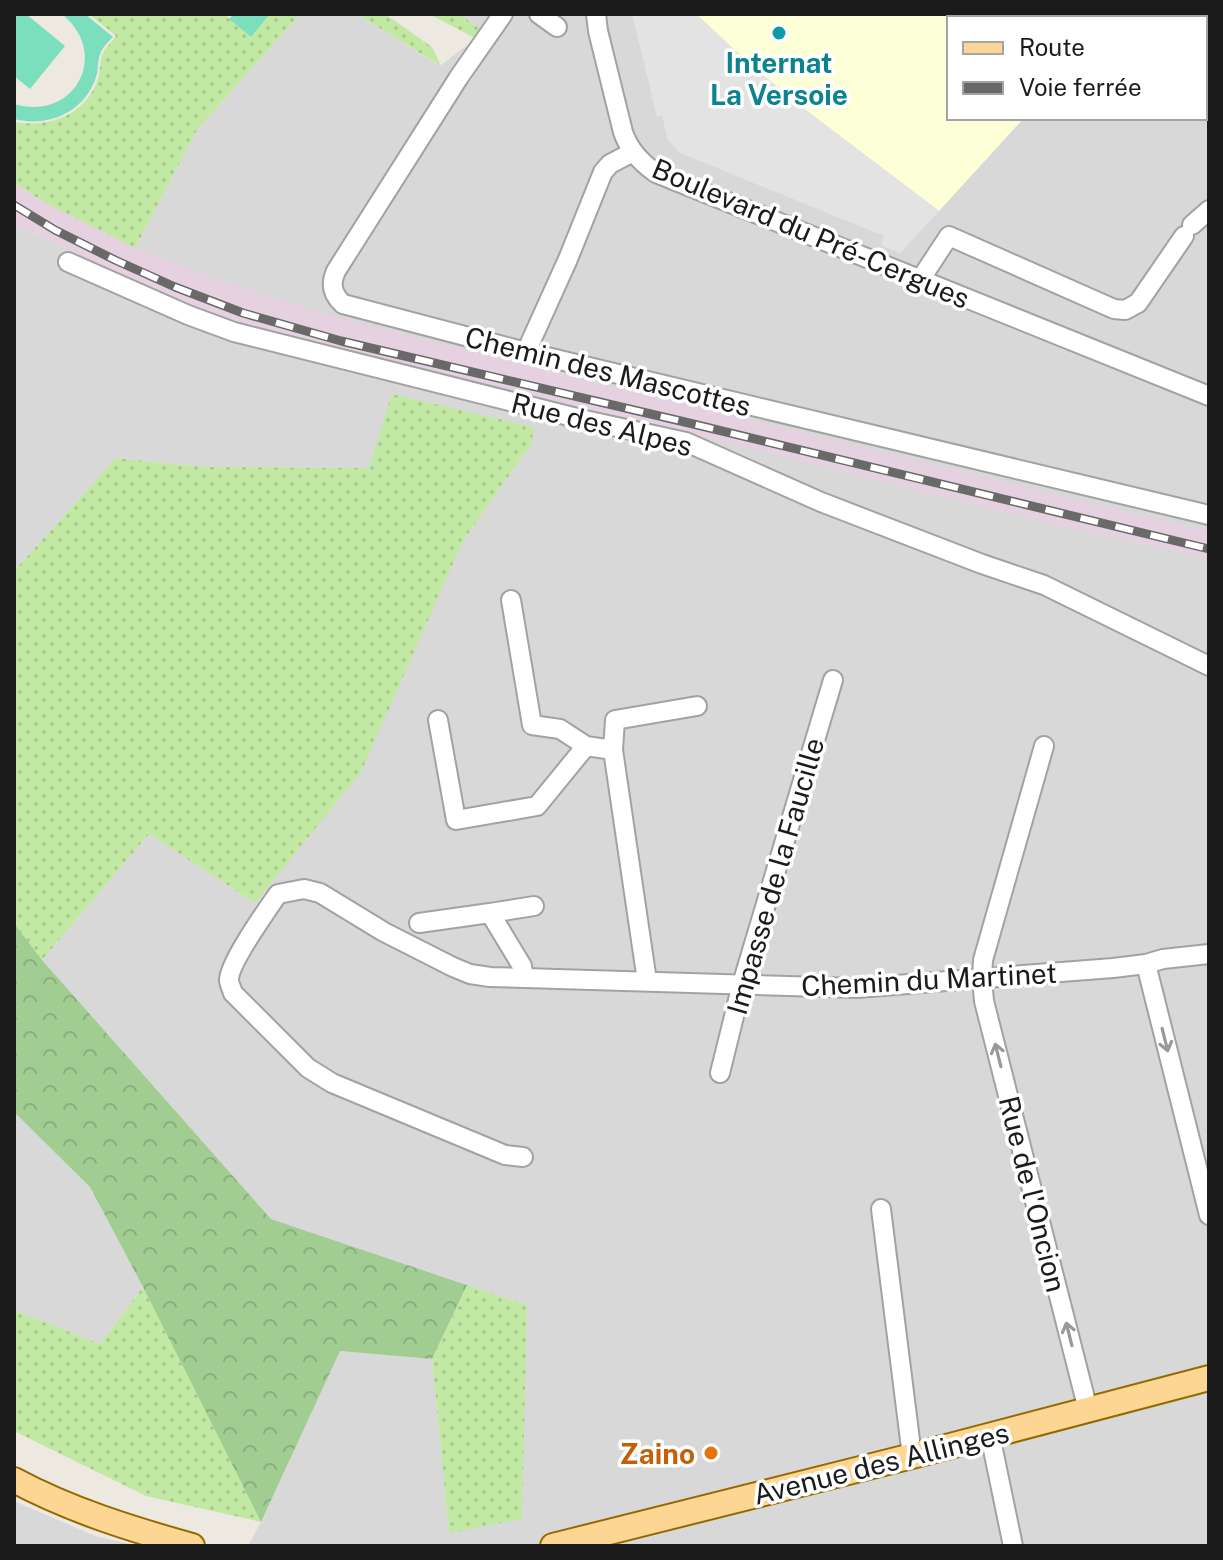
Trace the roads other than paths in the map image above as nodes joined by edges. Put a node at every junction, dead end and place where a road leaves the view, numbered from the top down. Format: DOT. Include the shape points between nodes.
graph roads {
  1 [pos="503,14"];
  2 [pos="539,14"];
  3 [pos="596,14"];
  4 [pos="557,27"];
  5 [pos="633,152"];
  6 [pos="1209,210"];
  7 [pos="68,262"];
  8 [pos="920,280"];
  9 [pos="526,352"];
  10 [pos="1209,396"];
  11 [pos="1209,515"];
  12 [pos="511,600"];
  13 [pos="1209,666"];
  14 [pos="833,680"];
  15 [pos="697,706"];
  16 [pos="438,720"];
  17 [pos="586,746"];
  18 [pos="1044,746"];
  19 [pos="613,750"];
  20 [pos="534,906"];
  21 [pos="490,913"];
  22 [pos="419,923"];
  23 [pos="1209,954"];
  24 [pos="1146,964"];
  25 [pos="524,978"];
  26 [pos="982,978"];
  27 [pos="647,981"];
  28 [pos="742,984"];
  29 [pos="720,1073"];
  30 [pos="523,1157"];
  31 [pos="881,1209"];
  32 [pos="1209,1215"];
  33 [pos="1209,1378"];
  34 [pos="1088,1410"];
  35 [pos="990,1435"];
  36 [pos="912,1456"];
  37 [pos="14,1480"];
  38 [pos="192,1546"];
  39 [pos="557,1546"];
  40 [pos="1013,1546"];
  1 -- 9 [label="street, Chemin des Mascottes" via="336,271 332,285 338,299 350,307"];
  2 -- 4 [label="street"];
  3 -- 5 [label="street" via="620,125"];
  5 -- 8 [label="street, Boulevard du Pré-Cergues" via="670,180"];
  5 -- 9 [label="street, Boulevard du Pré-Cergues" via="603,172"];
  6 -- 8 [label="street" via="1138,303 1125,310 949,236"];
  7 -- 13 [label="street, Rue des Alpes" via="234,332 686,442 821,502 1044,585"];
  8 -- 10 [label="street, Boulevard du Pré-Cergues"];
  9 -- 11 [label="street, Chemin des Mascottes"];
  12 -- 17 [label="street" via="532,725 560,729"];
  14 -- 28 [label="street, Impasse de la Faucille"];
  15 -- 19 [label="street" via="615,720"];
  16 -- 17 [label="street" via="456,820 537,806"];
  17 -- 19 [label="street"];
  18 -- 26 [label="street, Rue de l'Oncion"];
  19 -- 27 [label="street"];
  20 -- 21 [label="street"];
  21 -- 22 [label="street"];
  21 -- 25 [label="street"];
  23 -- 24 [label="street, Chemin du Martinet"];
  24 -- 26 [label="street, Chemin du Martinet"];
  24 -- 32 [label="street, one-way"];
  25 -- 27 [label="street, Chemin du Martinet"];
  25 -- 30 [label="street, Chemin du Martinet" via="470,974 304,889 278,894 229,982 233,993 308,1068 332,1083 505,1155"];
  26 -- 28 [label="street, Chemin du Martinet" via="857,988"];
  34 -- 26 [label="street, Rue de l'Oncion, one-way"];
  27 -- 28 [label="street, Chemin du Martinet"];
  28 -- 29 [label="street, Impasse de la Faucille"];
  31 -- 36 [label="street"];
  33 -- 34 [label="main road, Avenue des Allinges"];
  34 -- 35 [label="main road, Avenue des Allinges"];
  35 -- 36 [label="main road, Avenue des Allinges"];
  35 -- 40 [label="street"];
  36 -- 39 [label="main road, Avenue des Allinges"];
  37 -- 38 [label="main road" via="98,1517"];
}
